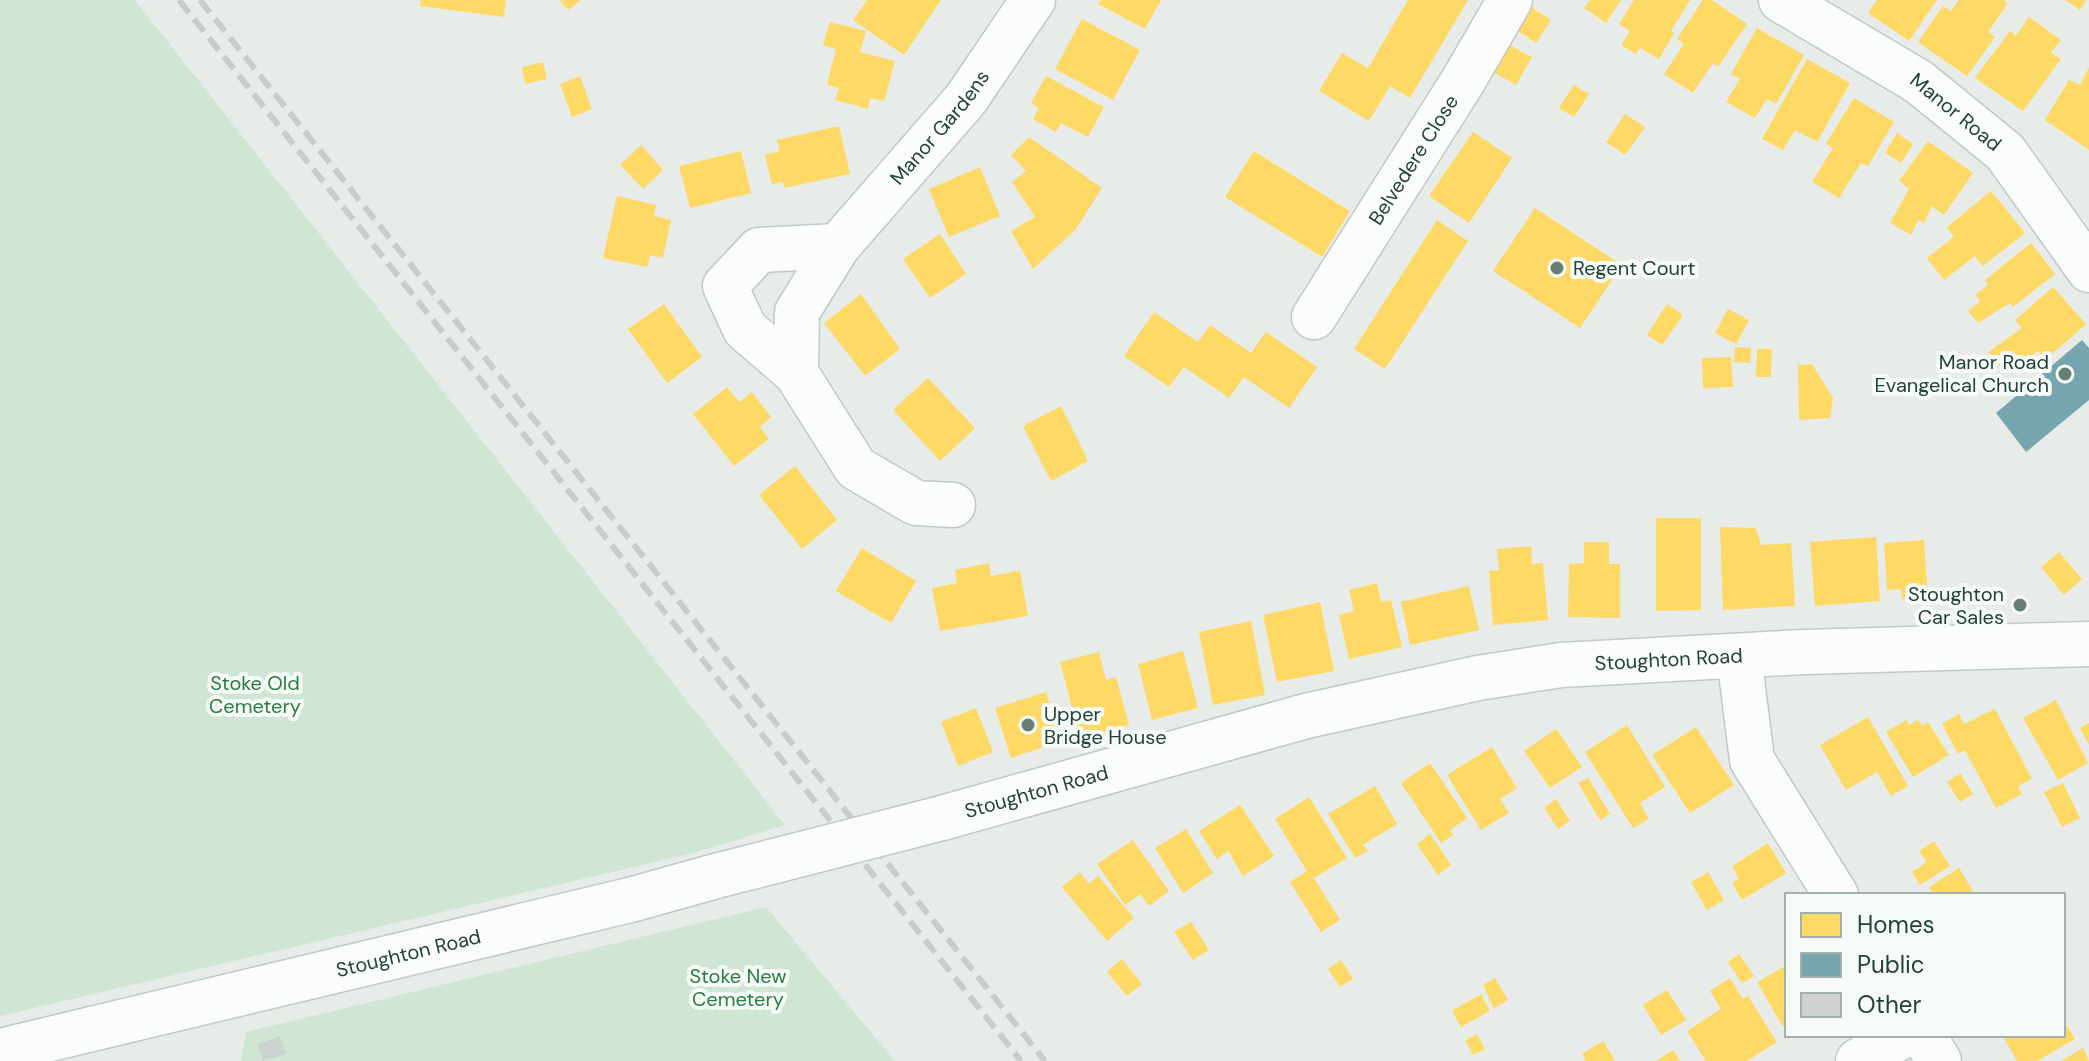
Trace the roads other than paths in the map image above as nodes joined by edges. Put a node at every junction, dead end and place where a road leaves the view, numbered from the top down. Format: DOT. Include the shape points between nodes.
graph roads {
  1 [pos="1033,0"];
  2 [pos="1510,0"];
  3 [pos="1781,0"];
  4 [pos="838,246"];
  5 [pos="2089,270"];
  6 [pos="1314,317"];
  7 [pos="796,373"];
  8 [pos="953,505"];
  9 [pos="2089,644"];
  10 [pos="1739,656"];
  11 [pos="1835,893"];
  12 [pos="1900,1037"];
  13 [pos="1924,1037"];
  14 [pos="0,1051"];
  15 [pos="1858,1061"];
  16 [pos="1939,1061"];
  1 -- 4 [label="street, Manor Gardens" via="966,99"];
  2 -- 6 [label="street, Belvedere Close"];
  3 -- 5 [label="street, Manor Road" via="1919,82 2005,152"];
  4 -- 7 [label="street, Manor Gardens" via="797,312"];
  4 -- 7 [label="street" via="759,250 725,286 745,329"];
  7 -- 8 [label="street" via="856,468 916,503"];
  9 -- 10 [label="street, Stoughton Road"];
  10 -- 11 [label="street" via="1752,760"];
  10 -- 14 [label="street, Stoughton Road, bridge" via="1561,665 1407,692 630,900"];
  12 -- 15 [label="street"];
  13 -- 16 [label="street"];
}
